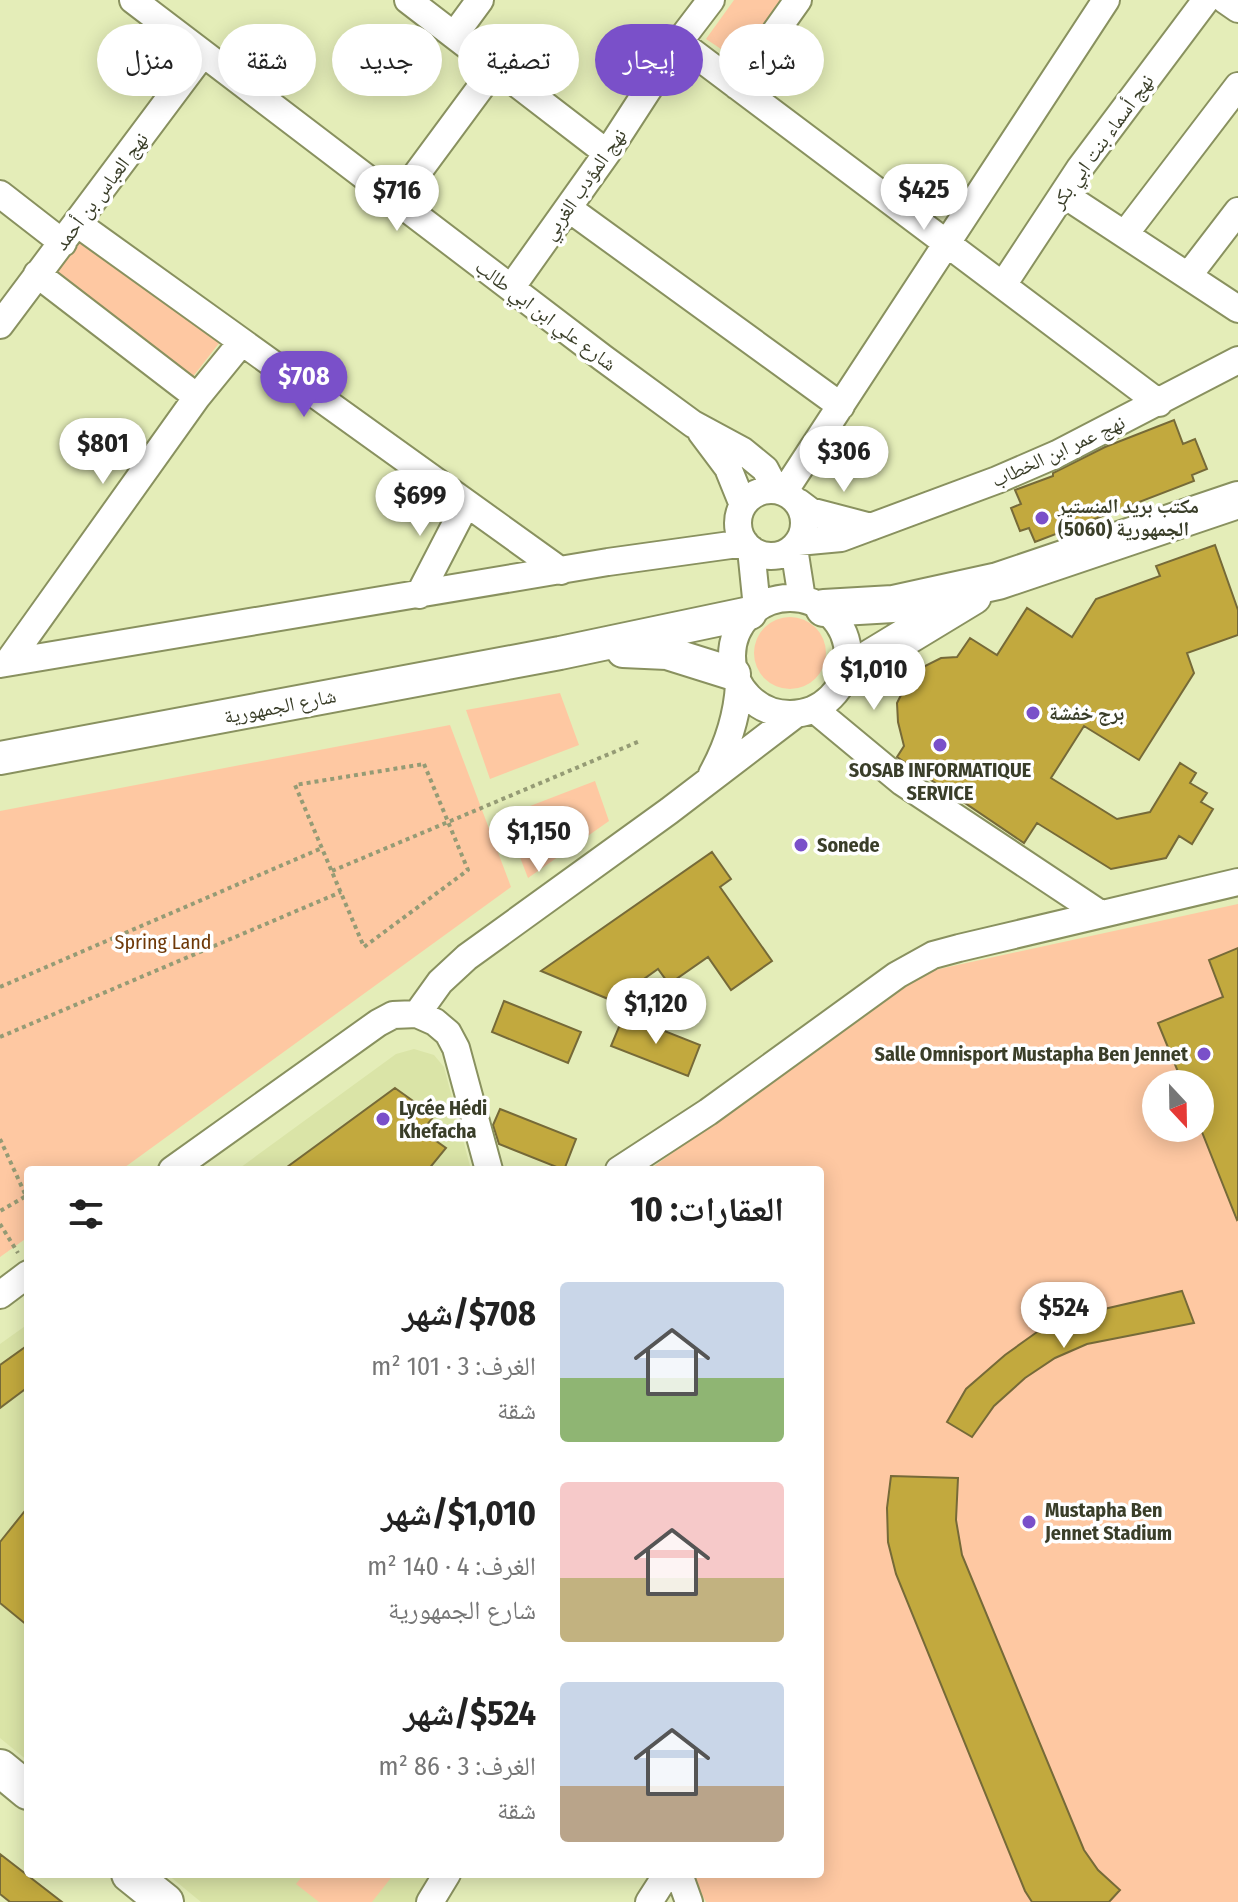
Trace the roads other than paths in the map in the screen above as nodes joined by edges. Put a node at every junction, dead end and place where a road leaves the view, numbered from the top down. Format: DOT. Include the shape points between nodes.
graph roads {
  1 [pos="408,0"];
  2 [pos="480,0"];
  3 [pos="711,0"];
  4 [pos="798,0"];
  5 [pos="1106,0"];
  6 [pos="1206,0"];
  7 [pos="1225,0"];
  8 [pos="135,1"];
  9 [pos="1238,9"];
  10 [pos="164,24"];
  11 [pos="693,24"];
  12 [pos="781,24"];
  13 [pos="455,34"];
  14 [pos="458,37"];
  15 [pos="202,55"];
  16 [pos="703,60"];
  17 [pos="719,72"];
  18 [pos="1238,86"];
  19 [pos="172,96"];
  20 [pos="474,96"];
  21 [pos="532,96"];
  22 [pos="644,96"];
  23 [pos="751,96"];
  24 [pos="607,153"];
  25 [pos="0,194"];
  26 [pos="1063,194"];
  27 [pos="396,202"];
  28 [pos="568,208"];
  29 [pos="1238,211"];
  30 [pos="70,233"];
  31 [pos="1125,234"];
  32 [pos="948,242"];
  33 [pos="37,274"];
  34 [pos="1188,276"];
  35 [pos="1003,285"];
  36 [pos="511,288"];
  37 [pos="1238,309"];
  38 [pos="0,325"];
  39 [pos="241,343"];
  40 [pos="1237,360"];
  41 [pos="197,397"];
  42 [pos="1159,403"];
  43 [pos="841,406"];
  44 [pos="693,424"];
  45 [pos="786,495"];
  46 [pos="1238,500"];
  47 [pos="466,504"];
  48 [pos="871,527"];
  49 [pos="744,530"];
  50 [pos="796,545"];
  51 [pos="561,571"];
  52 [pos="998,581"];
  53 [pos="419,595"];
  54 [pos="813,603"];
  55 [pos="753,611"];
  56 [pos="560,653"];
  57 [pos="4,663"];
  58 [pos="737,679"];
  59 [pos="841,682"];
  60 [pos="805,712"];
  61 [pos="867,755"];
  62 [pos="0,758"];
  63 [pos="709,781"];
  64 [pos="1238,882"];
  65 [pos="1099,913"];
  66 [pos="417,1014"];
  67 [pos="178,1166"];
  68 [pos="488,1166"];
  69 [pos="625,1166"];
  70 [pos="24,1266"];
  71 [pos="0,1295"];
  72 [pos="0,1768"];
  73 [pos="24,1788"];
  74 [pos="135,1878"];
  75 [pos="445,1878"];
  76 [pos="664,1878"];
  77 [pos="680,1878"];
  78 [pos="165,1902"];
  79 [pos="430,1902"];
  80 [pos="649,1902"];
  81 [pos="689,1902"];
  1 -- 13 [label="street"];
  2 -- 13 [label="street"];
  3 -- 11 [label="street, نهج المؤدب الغربي"];
  4 -- 12 [label="street"];
  5 -- 32 [label="street"];
  6 -- 26 [label="street, نهج أسماء بنت ابي بكر"];
  7 -- 9 [label="street"];
  8 -- 10 [label="street, شارع علي ابن ابي طالب"];
  13 -- 14 [label="street"];
  15 -- 27 [label="street, شارع علي ابن ابي طالب"];
  16 -- 17 [label="street"];
  18 -- 31 [label="street"];
  19 -- 30 [label="street, نهج العباس بن أحمد"];
  20 -- 27 [label="street"];
  21 -- 24 [label="street"];
  22 -- 24 [label="street, نهج المؤدب الغربي"];
  23 -- 32 [label="street"];
  24 -- 28 [label="street, نهج المؤدب الغربي"];
  25 -- 30 [label="street"];
  26 -- 31 [label="street"];
  26 -- 35 [label="street, نهج أسماء بنت ابي بكر"];
  27 -- 36 [label="street, شارع علي ابن ابي طالب"];
  28 -- 36 [label="street, نهج المؤدب الغربي"];
  28 -- 43 [label="street"];
  29 -- 34 [label="street"];
  30 -- 33 [label="street, نهج العباس بن أحمد"];
  30 -- 39 [label="street"];
  31 -- 34 [label="street"];
  32 -- 35 [label="street"];
  32 -- 43 [label="street"];
  33 -- 38 [label="street, نهج العباس بن أحمد"];
  33 -- 41 [label="street"];
  34 -- 37 [label="street"];
  35 -- 42 [label="street"];
  36 -- 44 [label="street, شارع علي ابن ابي طالب"];
  39 -- 41 [label="street"];
  39 -- 47 [label="street"];
  40 -- 42 [label="street, نهج عمر ابن الخطاب"];
  41 -- 57 [label="street"];
  42 -- 48 [label="street, نهج عمر ابن الخطاب" via="1021,470"];
  43 -- 45 [label="street"];
  44 -- 45 [label="street, شارع علي ابن ابي طالب" via="743,451"];
  44 -- 49 [label="street, شارع علي ابن ابي طالب" via="719,454"];
  45 -- 48 [label="street" via="810,511"];
  45 -- 49 [label="street" via="759,492"];
  45 -- 50 [label="street" via="802,510 805,523"];
  46 -- 52 [label="main road"];
  47 -- 51 [label="street"];
  47 -- 53 [label="street"];
  48 -- 50 [label="street, نهج عمر ابن الخطاب"];
  49 -- 50 [label="street" via="767,556"];
  49 -- 51 [label="street" via="668,553"];
  49 -- 55 [label="street, شارع علي ابن ابي طالب"];
  50 -- 54 [label="street"];
  51 -- 53 [label="street"];
  52 -- 54 [label="main road" via="893,604"];
  52 -- 59 [label="main road"];
  53 -- 57 [label="street"];
  54 -- 55 [label="street" via="786,597"];
  54 -- 59 [label="street" via="837,621 846,637 849,654"];
  55 -- 56 [label="street, شارع الجمهورية"];
  55 -- 58 [label="street" via="733,641"];
  56 -- 58 [label="street, شارع الجمهورية" via="667,653"];
  56 -- 62 [label="street, شارع الجمهورية"];
  58 -- 60 [label="street" via="761,706 778,713"];
  58 -- 63 [label="street" via="738,708 731,734"];
  59 -- 60 [label="street"];
  59 -- 61 [label="street"];
  60 -- 61 [label="street"];
  60 -- 63 [label="street"];
  61 -- 65 [label="street"];
  63 -- 66 [label="street" via="467,957"];
  64 -- 65 [label="street"];
  65 -- 69 [label="street" via="916,963"];
  66 -- 67 [label="street" via="393,1015 378,1023"];
  66 -- 68 [label="street" via="442,1026 453,1040"];
  70 -- 71 [label="street"];
  72 -- 73 [label="main road"];
  74 -- 78 [label="main road"];
  75 -- 79 [label="street"];
  76 -- 80 [label="street"];
  77 -- 81 [label="street"];
}
